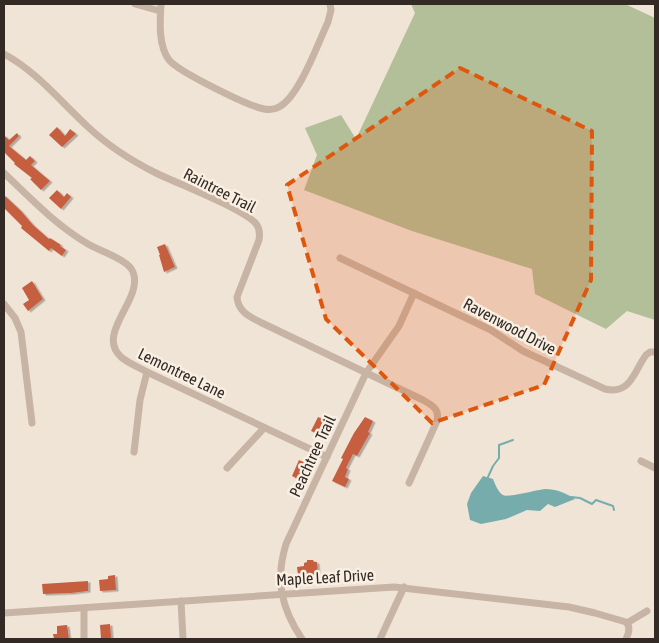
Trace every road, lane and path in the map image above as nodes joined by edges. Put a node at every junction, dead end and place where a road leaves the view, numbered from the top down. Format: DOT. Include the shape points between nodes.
graph roads {
  1 [pos="135,4"];
  2 [pos="330,4"];
  3 [pos="160,8"];
  4 [pos="4,54"];
  5 [pos="4,174"];
  6 [pos="340,258"];
  7 [pos="414,293"];
  8 [pos="4,304"];
  9 [pos="655,352"];
  10 [pos="147,372"];
  11 [pos="366,373"];
  12 [pos="32,423"];
  13 [pos="264,428"];
  14 [pos="134,452"];
  15 [pos="327,457"];
  16 [pos="642,461"];
  17 [pos="227,468"];
  18 [pos="655,468"];
  19 [pos="409,483"];
  20 [pos="404,587"];
  21 [pos="282,594"];
  22 [pos="180,601"];
  23 [pos="84,608"];
  24 [pos="647,611"];
  25 [pos="4,613"];
  26 [pos="627,623"];
  27 [pos="84,639"];
  28 [pos="183,639"];
  29 [pos="302,639"];
  30 [pos="380,639"];
  31 [pos="626,639"];
  1 -- 3 [label="street"];
  2 -- 3 [label="street" via="328,22 295,92 284,104 269,110 240,100 172,63 162,43"];
  4 -- 11 [label="street, Raintree Trail" via="23,66 88,128 120,153 251,219 260,234 238,291 239,307 262,323"];
  5 -- 10 [label="street, Lemontree Lane" via="60,227 132,268 134,286 113,342 121,357"];
  6 -- 7 [label="street, Ravenwood Drive"];
  7 -- 9 [label="street, Ravenwood Drive" via="491,330 523,351 605,389 623,388 646,355"];
  7 -- 11 [label="street, Peachtree Trail" via="399,326"];
  8 -- 12 [label="street" via="21,332"];
  10 -- 13 [label="street, Lemontree Lane"];
  10 -- 14 [label="street"];
  11 -- 15 [label="street, Peachtree Trail"];
  11 -- 19 [label="street, Raintree Trail" via="423,400 438,412"];
  13 -- 15 [label="street, Lemontree Lane"];
  13 -- 17 [label="street"];
  15 -- 21 [label="street, Peachtree Trail" via="286,544 280,574"];
  16 -- 18 [label="street"];
  20 -- 21 [label="street, Maple Leaf Drive"];
  20 -- 26 [label="street, Maple Leaf Drive" via="569,607"];
  20 -- 30 [label="street"];
  21 -- 22 [label="street, Maple Leaf Drive"];
  21 -- 29 [label="street, Peachtree Trail"];
  22 -- 23 [label="street, Maple Leaf Drive"];
  22 -- 28 [label="street"];
  23 -- 25 [label="street, Maple Leaf Drive"];
  23 -- 27 [label="street"];
  24 -- 26 [label="street"];
  26 -- 31 [label="street" via="630,630"];
}
